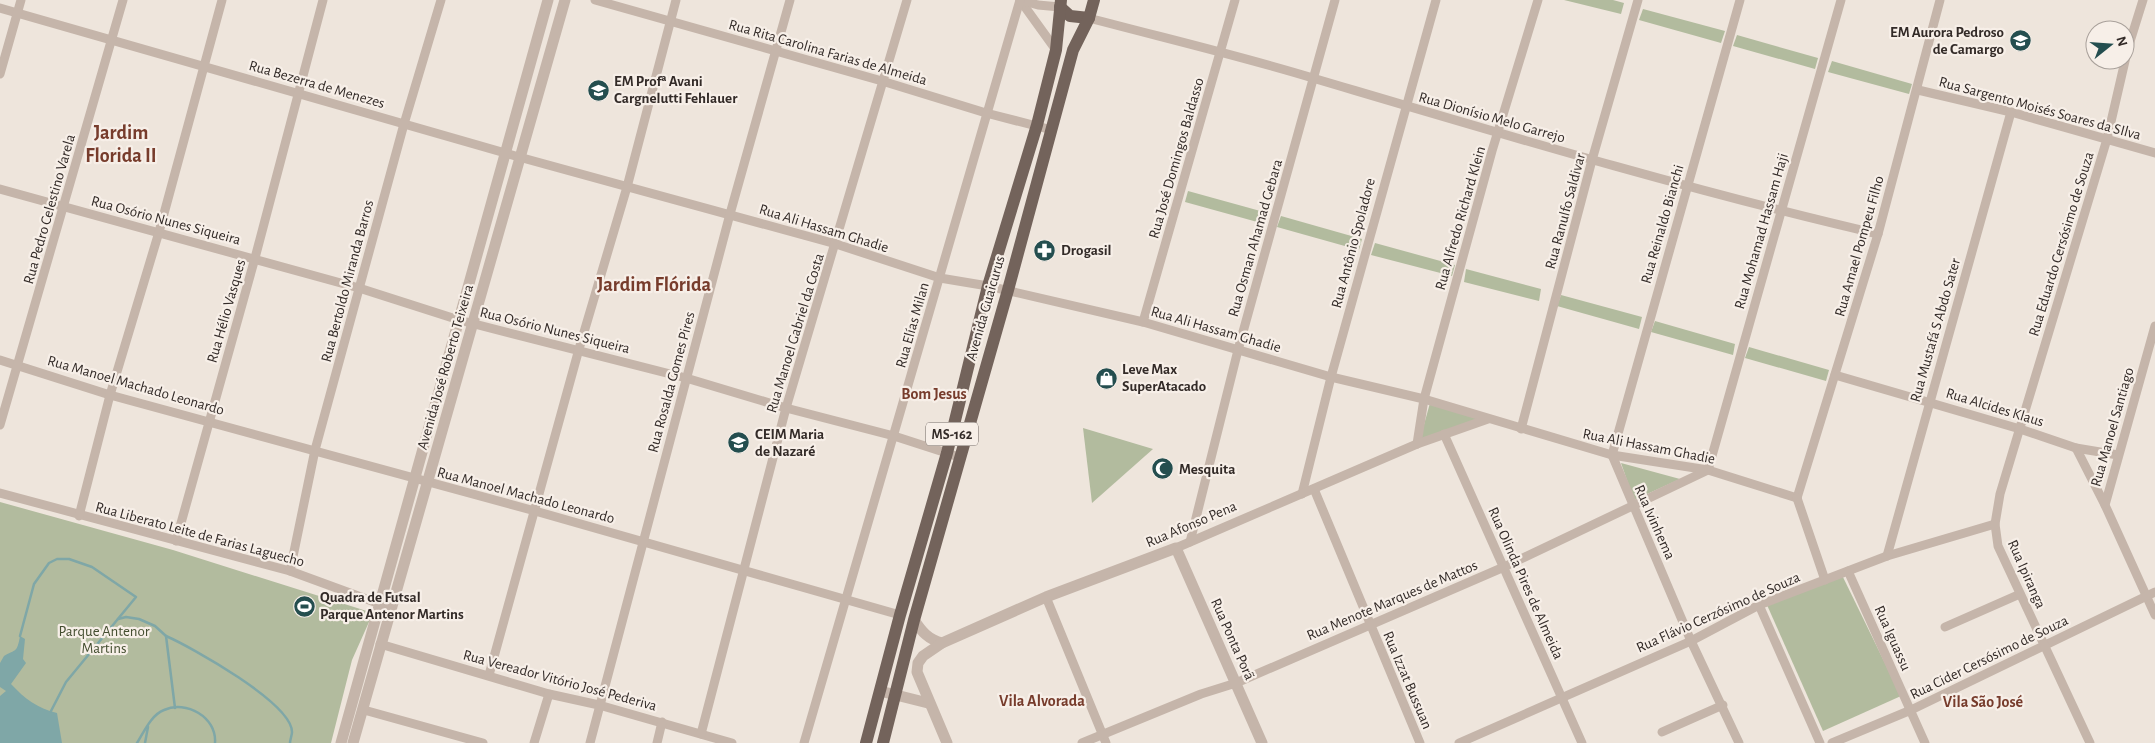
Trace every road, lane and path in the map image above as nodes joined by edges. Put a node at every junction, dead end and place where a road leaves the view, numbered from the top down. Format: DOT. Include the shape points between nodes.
graph roads {
  1 [pos="21,0"];
  2 [pos="123,0"];
  3 [pos="222,0"];
  4 [pos="323,0"];
  5 [pos="441,0"];
  6 [pos="548,0"];
  7 [pos="565,0"];
  8 [pos="596,0"];
  9 [pos="676,0"];
  10 [pos="790,0"];
  11 [pos="907,0"];
  12 [pos="1020,0"];
  13 [pos="1094,0"];
  14 [pos="1235,0"];
  15 [pos="1335,0"];
  16 [pos="1436,0"];
  17 [pos="1538,0"];
  18 [pos="1638,0"];
  19 [pos="1740,0"];
  20 [pos="1842,0"];
  21 [pos="1940,0"];
  22 [pos="2143,0"];
  23 [pos="1060,4"];
  24 [pos="0,8"];
  25 [pos="18,13"];
  26 [pos="1095,20"];
  27 [pos="670,21"];
  28 [pos="112,40"];
  29 [pos="776,50"];
  30 [pos="1056,50"];
  31 [pos="1221,54"];
  32 [pos="204,66"];
  33 [pos="0,74"];
  34 [pos="1314,78"];
  35 [pos="882,81"];
  36 [pos="1918,90"];
  37 [pos="297,93"];
  38 [pos="1405,107"];
  39 [pos="2011,112"];
  40 [pos="986,113"];
  41 [pos="404,124"];
  42 [pos="1037,125"];
  43 [pos="1052,130"];
  44 [pos="1499,133"];
  45 [pos="2107,139"];
  46 [pos="506,153"];
  47 [pos="2155,153"];
  48 [pos="519,157"];
  49 [pos="1592,160"];
  50 [pos="1687,186"];
  51 [pos="627,187"];
  52 [pos="0,189"];
  53 [pos="63,206"];
  54 [pos="1781,212"];
  55 [pos="730,214"];
  56 [pos="160,232"];
  57 [pos="1878,234"];
  58 [pos="836,244"];
  59 [pos="255,258"];
  60 [pos="940,278"];
  61 [pos="988,286"];
  62 [pos="359,288"];
  63 [pos="1008,290"];
  64 [pos="459,320"];
  65 [pos="1143,322"];
  66 [pos="473,323"];
  67 [pos="2155,326"];
  68 [pos="579,349"];
  69 [pos="1238,350"];
  70 [pos="0,360"];
  71 [pos="19,366"];
  72 [pos="1835,375"];
  73 [pos="1331,377"];
  74 [pos="686,378"];
  75 [pos="110,395"];
  76 [pos="1424,399"];
  77 [pos="1929,402"];
  78 [pos="786,408"];
  79 [pos="1488,418"];
  80 [pos="210,421"];
  81 [pos="0,426"];
  82 [pos="1521,429"];
  83 [pos="2020,429"];
  84 [pos="1444,434"];
  85 [pos="894,436"];
  86 [pos="1417,444"];
  87 [pos="2076,448"];
  88 [pos="315,450"];
  89 [pos="954,455"];
  90 [pos="2118,455"];
  91 [pos="1612,456"];
  92 [pos="1708,470"];
  93 [pos="415,479"];
  94 [pos="427,482"];
  95 [pos="1314,489"];
  96 [pos="0,494"];
  97 [pos="1302,494"];
  98 [pos="2000,494"];
  99 [pos="1797,498"];
  100 [pos="2105,504"];
  101 [pos="1632,505"];
  102 [pos="535,511"];
  103 [pos="79,516"];
  104 [pos="1995,524"];
  105 [pos="176,541"];
  106 [pos="644,542"];
  107 [pos="1190,542"];
  108 [pos="1176,548"];
  109 [pos="1887,556"];
  110 [pos="1504,566"];
  111 [pos="742,570"];
  112 [pos="290,571"];
  113 [pos="1848,571"];
  114 [pos="1825,580"];
  115 [pos="2155,592"];
  116 [pos="2020,594"];
  117 [pos="1046,596"];
  118 [pos="2146,596"];
  119 [pos="847,600"];
  120 [pos="1760,605"];
  121 [pos="385,606"];
  122 [pos="900,615"];
  123 [pos="2155,616"];
  124 [pos="914,620"];
  125 [pos="1369,624"];
  126 [pos="1945,627"];
  127 [pos="1691,640"];
  128 [pos="375,643"];
  129 [pos="942,643"];
  130 [pos="2046,646"];
  131 [pos="489,675"];
  132 [pos="1236,683"];
  133 [pos="880,691"];
  134 [pos="549,694"];
  135 [pos="895,696"];
  136 [pos="1562,696"];
  137 [pos="928,703"];
  138 [pos="599,704"];
  139 [pos="1723,705"];
  140 [pos="364,710"];
  141 [pos="1911,710"];
  142 [pos="662,722"];
  143 [pos="1662,732"];
  144 [pos="701,734"];
  145 [pos="1104,739"];
  146 [pos="341,743"];
  147 [pos="353,743"];
  148 [pos="483,743"];
  149 [pos="534,743"];
  150 [pos="590,743"];
  151 [pos="656,743"];
  152 [pos="732,743"];
  153 [pos="804,743"];
  154 [pos="866,743"];
  155 [pos="883,743"];
  156 [pos="947,743"];
  157 [pos="1082,743"];
  158 [pos="1262,743"];
  159 [pos="1420,743"];
  160 [pos="1459,743"];
  161 [pos="1582,743"];
  162 [pos="1739,743"];
  163 [pos="1820,743"];
  164 [pos="1832,743"];
  165 [pos="1925,743"];
  166 [pos="2090,743"];
  1 -- 25 [label="street"];
  2 -- 28 [label="street, Rua Pedro Celestino Varela"];
  3 -- 32 [label="street"];
  4 -- 37 [label="street, Rua Hélio Vasques"];
  5 -- 41 [label="street, Rua Bertoldo Miranda Barros"];
  6 -- 46 [label="street"];
  7 -- 48 [label="street, Avenida José Roberto Teixeira"];
  8 -- 27 [label="street, Rua Rita Carolina Farias de Almeida"];
  9 -- 27 [label="street"];
  10 -- 29 [label="street, Rua Rosalda Gomes Pires"];
  11 -- 35 [label="street, Rua Manoel Gabriel da Costa"];
  12 -- 23 [label="street" via="1038,5"];
  12 -- 30 [label="street"];
  12 -- 40 [label="street, Rua Elías Milan"];
  13 -- 26 [label="main road, Avenida Guaicurus / MS-162"];
  14 -- 31 [label="street, Rua José Domingos Baldasso"];
  15 -- 34 [label="street, Rua Osman Ahamad Gebara"];
  16 -- 38 [label="street, Rua Antônio Spoladore"];
  17 -- 44 [label="street, Rua Alfredo Richard Klein"];
  18 -- 49 [label="street, Rua Ranulfo Saldivar"];
  19 -- 50 [label="street, Rua Reinaldo Bianchi"];
  20 -- 54 [label="street, Rua Mohamad Hassam Haji"];
  21 -- 36 [label="street, Rua Amael Pompeu Filho"];
  22 -- 45 [label="street, Rua Eduardo Cersósimo de Souza"];
  23 -- 26 [label="main road" via="1070,16"];
  23 -- 30 [label="main road, Avenida Guaicurus / MS-162"];
  24 -- 25 [label="street, Rua Bezerra de Menezes"];
  25 -- 28 [label="street, Rua Bezerra de Menezes"];
  25 -- 33 [label="street"];
  26 -- 31 [label="street, Rua Dionísio Melo Garrejo"];
  26 -- 43 [label="main road, Avenida Guaicurus / MS-162" via="1073,50"];
  27 -- 29 [label="street, Rua Rita Carolina Farias de Almeida"];
  27 -- 51 [label="street"];
  28 -- 32 [label="street, Rua Bezerra de Menezes"];
  28 -- 53 [label="street, Rua Pedro Celestino Varela"];
  29 -- 35 [label="street, Rua Rita Carolina Farias de Almeida"];
  29 -- 55 [label="street, Rua Rosalda Gomes Pires"];
  30 -- 42 [label="main road, Avenida Guaicurus / MS-162"];
  31 -- 34 [label="street, Rua Dionísio Melo Garrejo"];
  31 -- 65 [label="street, Rua José Domingos Baldasso"];
  32 -- 37 [label="street, Rua Bezerra de Menezes"];
  32 -- 56 [label="street"];
  34 -- 38 [label="street, Rua Dionísio Melo Garrejo"];
  34 -- 69 [label="street, Rua Osman Ahamad Gebara"];
  35 -- 40 [label="street, Rua Rita Carolina Farias de Almeida"];
  35 -- 58 [label="street, Rua Manoel Gabriel da Costa"];
  36 -- 39 [label="street, Rua Sargento Moisés Soares da SIlva"];
  36 -- 57 [label="street, Rua Amael Pompeu Filho"];
  37 -- 41 [label="street, Rua Bezerra de Menezes"];
  37 -- 59 [label="street, Rua Hélio Vasques"];
  38 -- 44 [label="street, Rua Dionísio Melo Garrejo"];
  38 -- 73 [label="street, Rua Antônio Spoladore"];
  39 -- 45 [label="street, Rua Sargento Moisés Soares da SIlva"];
  39 -- 77 [label="street, Rua Mustafá S Abdo Sater"];
  40 -- 42 [label="street, Rua Rita Carolina Farias de Almeida"];
  40 -- 60 [label="street, Rua Elías Milan"];
  41 -- 46 [label="street, Rua Bezerra de Menezes"];
  41 -- 62 [label="street, Rua Bertoldo Miranda Barros"];
  42 -- 43 [label="street, Rua Rita Carolina Farias de Almeida"];
  42 -- 61 [label="main road, Avenida Guaicurus / MS-162"];
  43 -- 63 [label="main road, Avenida Guaicurus / MS-162"];
  44 -- 49 [label="street, Rua Dionísio Melo Garrejo"];
  44 -- 76 [label="street, Rua Alfredo Richard Klein"];
  45 -- 47 [label="street, Rua Sargento Moisés Soares da SIlva"];
  45 -- 83 [label="street, Rua Eduardo Cersósimo de Souza"];
  46 -- 48 [label="street, Rua Bezerra de Menezes"];
  46 -- 64 [label="street"];
  48 -- 51 [label="street, Rua Bezerra de Menezes"];
  48 -- 66 [label="street, Avenida José Roberto Teixeira"];
  49 -- 50 [label="street, Rua Dionísio Melo Garrejo"];
  49 -- 82 [label="street, Rua Ranulfo Saldivar"];
  50 -- 54 [label="street, Rua Dionísio Melo Garrejo"];
  50 -- 91 [label="street, Rua Reinaldo Bianchi"];
  51 -- 55 [label="street, Rua Ali Hassam Ghadie"];
  51 -- 68 [label="street"];
  52 -- 53 [label="street, Rua Osório Nunes Siqueira"];
  53 -- 56 [label="street, Rua Osório Nunes Siqueira"];
  53 -- 71 [label="street, Rua Pedro Celestino Varela"];
  54 -- 57 [label="street, Rua Dionísio Melo Garrejo"];
  54 -- 92 [label="street, Rua Mohamad Hassam Haji"];
  55 -- 58 [label="street, Rua Ali Hassam Ghadie"];
  55 -- 74 [label="street, Rua Rosalda Gomes Pires"];
  56 -- 59 [label="street, Rua Osório Nunes Siqueira"];
  56 -- 75 [label="street"];
  57 -- 72 [label="street, Rua Amael Pompeu Filho"];
  58 -- 60 [label="street, Rua Ali Hassam Ghadie"];
  58 -- 78 [label="street, Rua Manoel Gabriel da Costa"];
  59 -- 62 [label="street, Rua Osório Nunes Siqueira"];
  59 -- 80 [label="street, Rua Hélio Vasques"];
  60 -- 61 [label="street, Rua Ali Hassam Ghadie"];
  60 -- 85 [label="street, Rua Elías Milan"];
  61 -- 63 [label="street, Rua Ali Hassam Ghadie"];
  61 -- 89 [label="main road, Avenida Guaicurus / MS-162"];
  62 -- 64 [label="street, Rua Osório Nunes Siqueira"];
  62 -- 88 [label="street, Rua Bertoldo Miranda Barros"];
  63 -- 65 [label="street, Rua Ali Hassam Ghadie"];
  63 -- 89 [label="main road, Avenida Guaicurus / MS-162"];
  64 -- 66 [label="street, Rua Osório Nunes Siqueira"];
  64 -- 93 [label="street"];
  65 -- 69 [label="street, Rua Ali Hassam Ghadie"];
  66 -- 68 [label="street, Rua Osório Nunes Siqueira"];
  66 -- 94 [label="street, Avenida José Roberto Teixeira"];
  67 -- 90 [label="street, Rua Manoel Santiago"];
  68 -- 74 [label="street, Rua Osório Nunes Siqueira"];
  68 -- 102 [label="street"];
  69 -- 73 [label="street, Rua Ali Hassam Ghadie"];
  69 -- 107 [label="street, Rua Osman Ahamad Gebara"];
  70 -- 71 [label="street, Rua Manoel Machado Leonardo"];
  71 -- 75 [label="street, Rua Manoel Machado Leonardo"];
  71 -- 81 [label="street, Rua Pedro Celestino Varela"];
  72 -- 77 [label="street, Rua Alcides Klaus"];
  72 -- 99 [label="street, Rua Amael Pompeu Filho"];
  73 -- 76 [label="street, Rua Ali Hassam Ghadie"];
  73 -- 97 [label="street, Rua Antônio Spoladore"];
  74 -- 78 [label="street, Rua Osório Nunes Siqueira"];
  74 -- 106 [label="street, Rua Rosalda Gomes Pires"];
  75 -- 80 [label="street, Rua Manoel Machado Leonardo"];
  75 -- 103 [label="street"];
  76 -- 79 [label="street, Rua Ali Hassam Ghadie"];
  76 -- 86 [label="street, Rua Alfredo Richard Klein"];
  77 -- 83 [label="street, Rua Alcides Klaus"];
  77 -- 109 [label="street, Rua Mustafá S Abdo Sater"];
  78 -- 85 [label="street, Rua Osório Nunes Siqueira"];
  78 -- 111 [label="street, Rua Manoel Gabriel da Costa"];
  79 -- 82 [label="street, Rua Ali Hassam Ghadie"];
  79 -- 84 [label="street, Rua Afonso Pena"];
  80 -- 88 [label="street, Rua Manoel Machado Leonardo"];
  80 -- 105 [label="street, Rua Hélio Vasques"];
  82 -- 91 [label="street, Rua Ali Hassam Ghadie"];
  83 -- 87 [label="street, Rua Alcides Klaus"];
  83 -- 98 [label="street, Rua Eduardo Cersósimo de Souza"];
  84 -- 86 [label="street, Rua Afonso Pena"];
  84 -- 110 [label="street, Rua Olinda Pires de Almeida"];
  85 -- 89 [label="street, Rua Osório Nunes Siqueira"];
  85 -- 119 [label="street, Rua Elías Milan"];
  86 -- 95 [label="street, Rua Afonso Pena"];
  87 -- 90 [label="street, Rua Alcides Klaus"];
  87 -- 100 [label="street"];
  88 -- 93 [label="street, Rua Manoel Machado Leonardo"];
  88 -- 112 [label="street, Rua Bertoldo Miranda Barros"];
  89 -- 122 [label="main road, Avenida Guaicurus / MS-162"];
  89 -- 124 [label="main road, Avenida Guaicurus / MS-162"];
  90 -- 100 [label="street, Rua Manoel Santiago"];
  91 -- 92 [label="street, Rua Ali Hassam Ghadie"];
  91 -- 101 [label="street, Rua Ivinhema"];
  92 -- 99 [label="street, Rua Ali Hassam Ghadie"];
  92 -- 101 [label="street, Rua Menote Marques de Mattos"];
  93 -- 94 [label="street, Rua Manoel Machado Leonardo"];
  93 -- 121 [label="street"];
  94 -- 102 [label="street, Rua Manoel Machado Leonardo"];
  94 -- 121 [label="street, Avenida José Roberto Teixeira"];
  95 -- 97 [label="street, Rua Afonso Pena"];
  95 -- 125 [label="street, Rua Izzat Bussuan"];
  96 -- 103 [label="street, Rua Liberato Leite de Farias Laguecho"];
  97 -- 107 [label="street, Rua Afonso Pena"];
  98 -- 104 [label="street, Rua Ipiranga"];
  99 -- 114 [label="street"];
  100 -- 118 [label="street, Rua Manoel Santiago"];
  101 -- 110 [label="street, Rua Menote Marques de Mattos"];
  101 -- 127 [label="street, Rua Ivinhema"];
  102 -- 106 [label="street, Rua Manoel Machado Leonardo"];
  102 -- 131 [label="street"];
  103 -- 105 [label="street, Rua Liberato Leite de Farias Laguecho"];
  104 -- 109 [label="street, Rua Flávio Cerzósimo de Souza"];
  104 -- 116 [label="street, Rua Ipiranga" via="1998,546"];
  105 -- 112 [label="street, Rua Liberato Leite de Farias Laguecho"];
  106 -- 111 [label="street, Rua Manoel Machado Leonardo"];
  106 -- 138 [label="street, Rua Rosalda Gomes Pires"];
  107 -- 108 [label="street, Rua Afonso Pena"];
  108 -- 117 [label="street, Rua Afonso Pena"];
  108 -- 132 [label="street, Rua Ponta Porã"];
  109 -- 113 [label="street, Rua Flávio Cerzósimo de Souza"];
  110 -- 125 [label="street, Rua Menote Marques de Mattos"];
  110 -- 136 [label="street, Rua Olinda Pires de Almeida"];
  111 -- 119 [label="street, Rua Manoel Machado Leonardo"];
  111 -- 144 [label="street, Rua Manoel Gabriel da Costa"];
  112 -- 121 [label="street, Rua Liberato Leite de Farias Laguecho"];
  113 -- 114 [label="street, Rua Flávio Cerzósimo de Souza"];
  113 -- 141 [label="street, Rua Iguassu"];
  114 -- 120 [label="street, Rua Flávio Cerzósimo de Souza"];
  115 -- 118 [label="street, Rua Cider Cersósimo de Souza"];
  116 -- 126 [label="street"];
  116 -- 130 [label="street, Rua Ipiranga"];
  117 -- 129 [label="street, Rua Afonso Pena"];
  117 -- 145 [label="street"];
  118 -- 123 [label="street, Rua Manoel Santiago"];
  118 -- 130 [label="street, Rua Cider Cersósimo de Souza"];
  119 -- 122 [label="street, Rua Manoel Machado Leonardo"];
  119 -- 153 [label="street, Rua Elías Milan"];
  120 -- 127 [label="street, Rua Flávio Cerzósimo de Souza"];
  120 -- 163 [label="street"];
  121 -- 128 [label="street, Avenida José Roberto Teixeira"];
  122 -- 133 [label="main road, Avenida Guaicurus / MS-162"];
  124 -- 129 [label="street" via="923,634"];
  124 -- 135 [label="main road, Avenida Guaicurus / MS-162"];
  125 -- 132 [label="street, Rua Menote Marques de Mattos"];
  125 -- 159 [label="street, Rua Izzat Bussuan"];
  127 -- 136 [label="street, Rua Flávio Cerzósimo de Souza"];
  127 -- 139 [label="street, Rua Ivinhema"];
  128 -- 131 [label="street, Rua Vereador Vitório José Pederiva"];
  128 -- 140 [label="street, Avenida José Roberto Teixeira"];
  128 -- 146 [label="street, Avenida José Roberto Teixeira"];
  129 -- 137 [label="street, Rua Afonso Pena" via="918,663 917,672"];
  130 -- 141 [label="street, Rua Cider Cersósimo de Souza"];
  130 -- 166 [label="street, Rua Ipiranga"];
  131 -- 134 [label="street, Rua Vereador Vitório José Pederiva"];
  132 -- 145 [label="street, Rua Menote Marques de Mattos" via="1201,694"];
  132 -- 158 [label="street, Rua Ponta Porã"];
  133 -- 135 [label="street"];
  133 -- 154 [label="main road, Avenida Guaicurus / MS-162"];
  134 -- 138 [label="street, Rua Vereador Vitório José Pederiva"];
  134 -- 149 [label="street"];
  135 -- 137 [label="street"];
  135 -- 155 [label="main road, Avenida Guaicurus / MS-162"];
  136 -- 160 [label="street, Rua Flávio Cerzósimo de Souza"];
  136 -- 161 [label="street, Rua Olinda Pires de Almeida"];
  137 -- 156 [label="street"];
  138 -- 142 [label="street, Rua Vereador Vitório José Pederiva"];
  138 -- 150 [label="street, Rua Rosalda Gomes Pires"];
  139 -- 143 [label="street"];
  139 -- 162 [label="street, Rua Ivinhema"];
  140 -- 147 [label="street, Avenida José Roberto Teixeira"];
  140 -- 148 [label="street"];
  141 -- 164 [label="street, Rua Cider Cersósimo de Souza"];
  141 -- 165 [label="street, Rua Iguassu"];
  142 -- 144 [label="street, Rua Vereador Vitório José Pederiva"];
  142 -- 151 [label="street"];
  144 -- 152 [label="street, Rua Vereador Vitório José Pederiva"];
  145 -- 157 [label="street, Rua Menote Marques de Mattos"];
}
